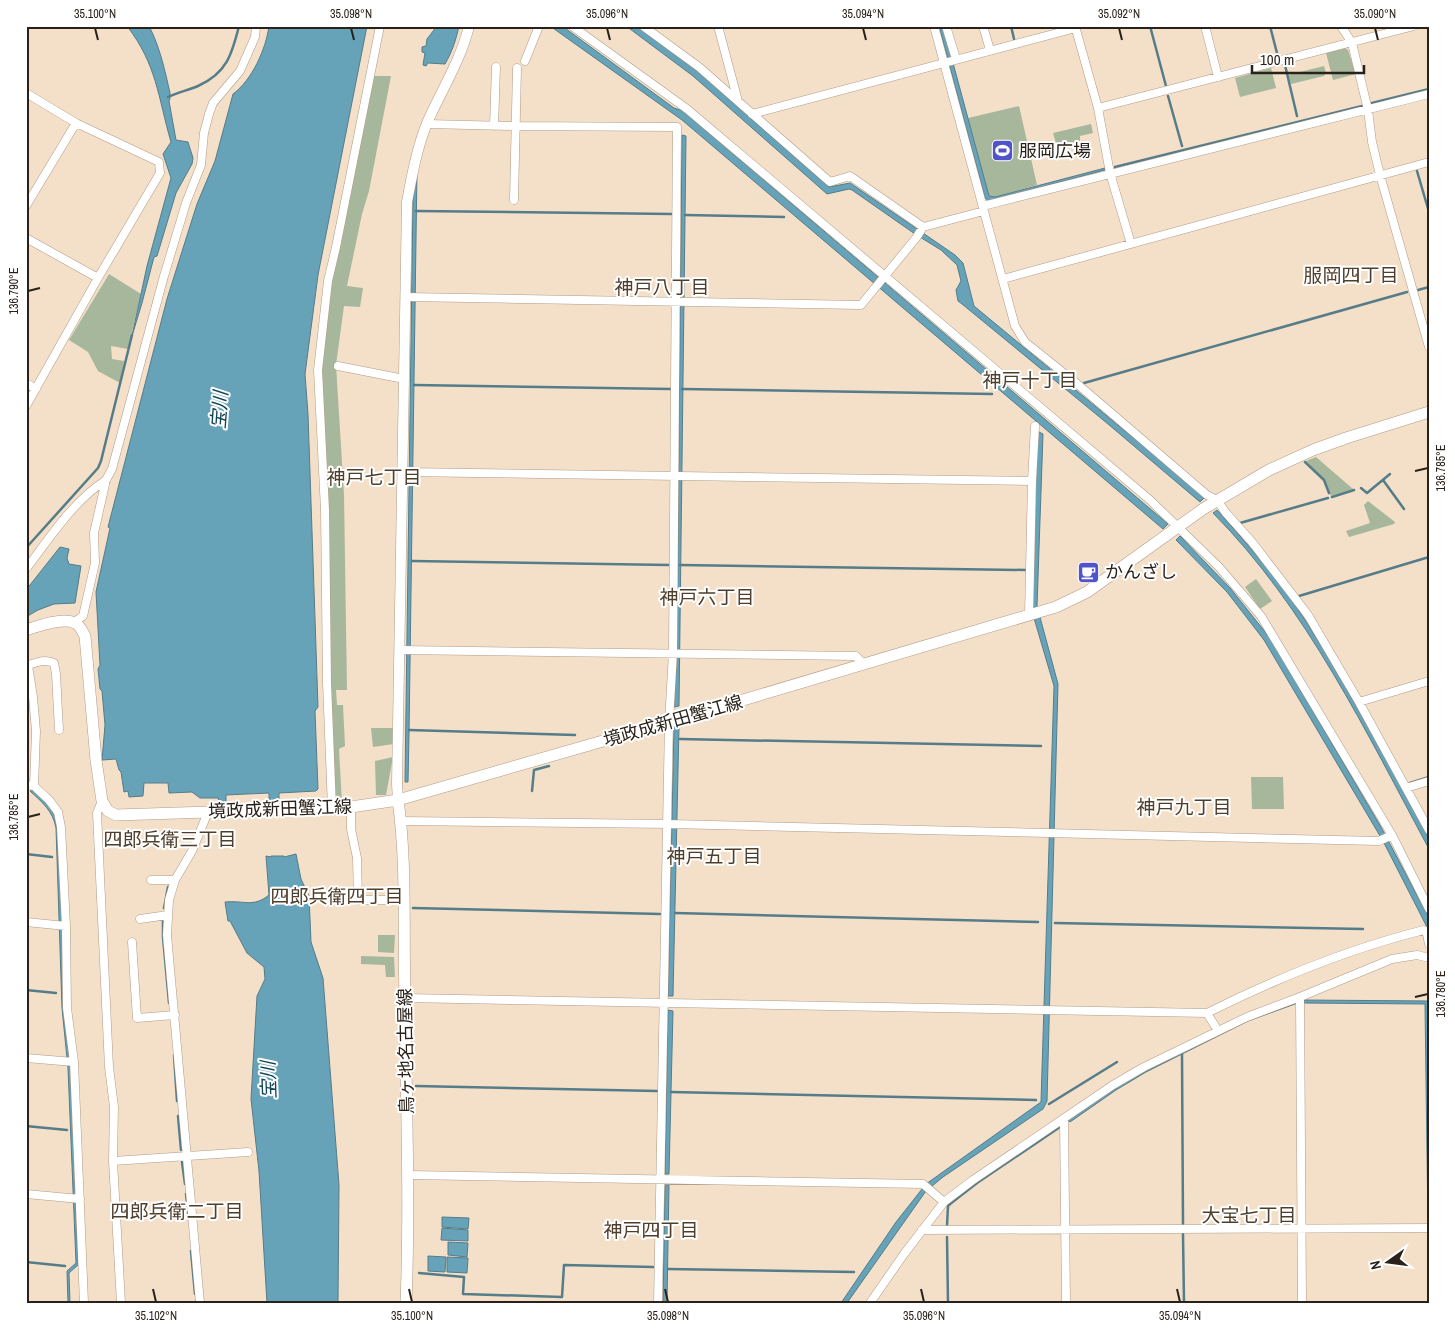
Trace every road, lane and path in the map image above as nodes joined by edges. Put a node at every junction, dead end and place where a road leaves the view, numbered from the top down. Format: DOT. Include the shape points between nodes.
graph roads {
  1 [pos="256,26"];
  2 [pos="380,26"];
  3 [pos="469,26"];
  4 [pos="539,26"];
  5 [pos="572,26"];
  6 [pos="643,26"];
  7 [pos="718,26"];
  8 [pos="934,26"];
  9 [pos="946,26"];
  10 [pos="984,26"];
  11 [pos="1205,26"];
  12 [pos="1341,26"];
  13 [pos="1414,26"];
  14 [pos="1076,27"];
  15 [pos="1352,43"];
  16 [pos="990,50"];
  17 [pos="956,59"];
  18 [pos="525,61"];
  19 [pos="944,62"];
  20 [pos="496,67"];
  21 [pos="517,68"];
  22 [pos="1218,77"];
  23 [pos="26,93"];
  24 [pos="1429,94"];
  25 [pos="738,101"];
  26 [pos="1098,108"];
  27 [pos="1368,110"];
  28 [pos="752,114"];
  29 [pos="76,123"];
  30 [pos="427,124"];
  31 [pos="494,126"];
  32 [pos="515,126"];
  33 [pos="1429,162"];
  34 [pos="1110,173"];
  35 [pos="1380,175"];
  36 [pos="514,200"];
  37 [pos="26,206"];
  38 [pos="983,208"];
  39 [pos="921,231"];
  40 [pos="26,238"];
  41 [pos="1130,244"];
  42 [pos="98,278"];
  43 [pos="883,278"];
  44 [pos="1003,279"];
  45 [pos="411,297"];
  46 [pos="679,301"];
  47 [pos="1429,347"];
  48 [pos="338,366"];
  49 [pos="404,379"];
  50 [pos="26,384"];
  51 [pos="36,389"];
  52 [pos="26,406"];
  53 [pos="1429,412"];
  54 [pos="1035,426"];
  55 [pos="408,472"];
  56 [pos="678,475"];
  57 [pos="106,480"];
  58 [pos="1032,481"];
  59 [pos="1217,500"];
  60 [pos="1177,527"];
  61 [pos="26,569"];
  62 [pos="1029,615"];
  63 [pos="74,622"];
  64 [pos="26,630"];
  65 [pos="405,650"];
  66 [pos="676,653"];
  67 [pos="864,665"];
  68 [pos="27,666"];
  69 [pos="1429,681"];
  70 [pos="1359,702"];
  71 [pos="669,722"];
  72 [pos="59,730"];
  73 [pos="36,731"];
  74 [pos="26,733"];
  75 [pos="1429,781"];
  76 [pos="30,785"];
  77 [pos="1406,788"];
  78 [pos="398,800"];
  79 [pos="102,801"];
  80 [pos="351,807"];
  81 [pos="332,808"];
  82 [pos="208,812"];
  83 [pos="401,821"];
  84 [pos="672,824"];
  85 [pos="1429,830"];
  86 [pos="1390,836"];
  87 [pos="151,880"];
  88 [pos="175,880"];
  89 [pos="403,900"];
  90 [pos="1429,908"];
  91 [pos="168,915"];
  92 [pos="140,919"];
  93 [pos="26,922"];
  94 [pos="63,925"];
  95 [pos="1428,933"];
  96 [pos="132,942"];
  97 [pos="1429,944"];
  98 [pos="1429,958"];
  99 [pos="405,998"];
  100 [pos="1300,998"];
  101 [pos="665,1003"];
  102 [pos="1207,1014"];
  103 [pos="174,1015"];
  104 [pos="1218,1031"];
  105 [pos="26,1058"];
  106 [pos="71,1062"];
  107 [pos="1064,1119"];
  108 [pos="248,1152"];
  109 [pos="187,1156"];
  110 [pos="113,1161"];
  111 [pos="409,1175"];
  112 [pos="660,1180"];
  113 [pos="26,1194"];
  114 [pos="76,1199"];
  115 [pos="944,1202"];
  116 [pos="1301,1228"];
  117 [pos="1427,1228"];
  118 [pos="922,1230"];
  119 [pos="1065,1230"];
  120 [pos="84,1303"];
  121 [pos="121,1303"];
  122 [pos="200,1303"];
  123 [pos="406,1303"];
  124 [pos="658,1303"];
  125 [pos="870,1303"];
  126 [pos="1066,1303"];
  127 [pos="1302,1303"];
  1 -- 57 [label="street" via="240,71 213,103 209,114 201,165 186,202 112,469"];
  2 -- 81 [label="street" via="328,281 318,370 325,510"];
  3 -- 30 [label="street"];
  4 -- 18 [label="street"];
  5 -- 43 [label="street" via="687,109"];
  6 -- 25 [label="street" via="699,67"];
  7 -- 25 [label="street"];
  8 -- 19 [label="street"];
  9 -- 17 [label="street"];
  10 -- 16 [label="street"];
  11 -- 22 [label="street"];
  12 -- 15 [label="street"];
  13 -- 15 [label="street"];
  14 -- 16 [label="street"];
  14 -- 26 [label="street"];
  15 -- 22 [label="street"];
  15 -- 27 [label="street"];
  16 -- 17 [label="street"];
  17 -- 19 [label="street"];
  19 -- 28 [label="street"];
  19 -- 38 [label="street"];
  20 -- 31 [label="street"];
  21 -- 32 [label="street"];
  22 -- 26 [label="street"];
  23 -- 29 [label="street"];
  24 -- 27 [label="street"];
  25 -- 28 [label="street"];
  26 -- 34 [label="street"];
  27 -- 34 [label="street"];
  27 -- 35 [label="street"];
  28 -- 39 [label="street" via="830,182 850,176"];
  29 -- 37 [label="street"];
  29 -- 42 [label="street" via="159,162 160,173"];
  30 -- 31 [label="street"];
  30 -- 45 [label="street" via="413,168 407,202"];
  31 -- 32 [label="street"];
  32 -- 36 [label="street"];
  32 -- 46 [label="street" via="677,127"];
  33 -- 35 [label="street"];
  34 -- 38 [label="street"];
  34 -- 41 [label="street"];
  35 -- 41 [label="street"];
  35 -- 47 [label="street"];
  38 -- 39 [label="street"];
  38 -- 44 [label="street"];
  39 -- 43 [label="street"];
  40 -- 42 [label="street"];
  41 -- 44 [label="street"];
  42 -- 51 [label="street"];
  43 -- 46 [label="street" via="861,305"];
  43 -- 60 [label="street" via="1150,500"];
  44 -- 59 [label="street" via="1019,336"];
  45 -- 46 [label="street"];
  45 -- 49 [label="street"];
  46 -- 56 [label="street"];
  48 -- 49 [label="street"];
  49 -- 55 [label="street"];
  50 -- 51 [label="street"];
  51 -- 52 [label="street"];
  53 -- 59 [label="main road, 境政成新田蟹江線" via="1313,450 1269,470"];
  54 -- 58 [label="street"];
  55 -- 56 [label="street"];
  55 -- 65 [label="street"];
  56 -- 58 [label="street"];
  56 -- 66 [label="street"];
  57 -- 61 [label="street" via="67,516"];
  57 -- 63 [label="street" via="94,533 95,563 83,616"];
  58 -- 62 [label="street"];
  59 -- 60 [label="main road, 境政成新田蟹江線"];
  59 -- 70 [label="street" via="1308,616"];
  60 -- 62 [label="main road, 境政成新田蟹江線" via="1087,592"];
  60 -- 86 [label="street" via="1219,567 1261,616"];
  62 -- 67 [label="main road, 境政成新田蟹江線"];
  63 -- 64 [label="main road" via="60,621"];
  63 -- 79 [label="main road" via="80,626 87,648"];
  65 -- 66 [label="street"];
  65 -- 78 [label="street"];
  66 -- 67 [label="street" via="856,656"];
  66 -- 71 [label="street"];
  67 -- 71 [label="main road, 境政成新田蟹江線"];
  68 -- 72 [label="street" via="49,660 54,663"];
  68 -- 73 [label="street"];
  69 -- 70 [label="street"];
  70 -- 77 [label="street"];
  71 -- 78 [label="main road, 境政成新田蟹江線"];
  71 -- 84 [label="street"];
  73 -- 74 [label="street"];
  73 -- 76 [label="street"];
  75 -- 77 [label="street"];
  76 -- 94 [label="street" via="58,812"];
  77 -- 85 [label="street"];
  78 -- 80 [label="main road, 境政成新田蟹江線"];
  78 -- 83 [label="main road, 鳥ヶ地名古屋線"];
  79 -- 82 [label="main road, 境政成新田蟹江線" via="108,811 116,815"];
  79 -- 110 [label="street" via="96,813 109,1067 114,1107"];
  80 -- 81 [label="main road, 境政成新田蟹江線"];
  80 -- 89 [label="street" via="358,900"];
  81 -- 82 [label="main road, 境政成新田蟹江線"];
  82 -- 88 [label="street" via="192,851"];
  83 -- 84 [label="street"];
  83 -- 89 [label="main road, 鳥ヶ地名古屋線"];
  84 -- 86 [label="street" via="1380,841"];
  84 -- 101 [label="street"];
  86 -- 90 [label="street"];
  87 -- 88 [label="street"];
  88 -- 91 [label="street"];
  89 -- 99 [label="main road, 鳥ヶ地名古屋線"];
  91 -- 92 [label="street"];
  91 -- 103 [label="street"];
  93 -- 94 [label="street"];
  94 -- 106 [label="street"];
  95 -- 97 [label="street"];
  95 -- 102 [label="street" via="1424,930 1370,944 1270,983"];
  96 -- 103 [label="street" via="138,1018"];
  98 -- 100 [label="street" via="1417,955 1392,959"];
  99 -- 101 [label="street"];
  99 -- 111 [label="main road, 鳥ヶ地名古屋線"];
  100 -- 104 [label="street"];
  100 -- 116 [label="street"];
  101 -- 102 [label="street"];
  101 -- 112 [label="street"];
  102 -- 104 [label="street"];
  103 -- 109 [label="street"];
  104 -- 107 [label="street" via="1144,1067"];
  105 -- 106 [label="street"];
  106 -- 114 [label="street"];
  107 -- 115 [label="street"];
  107 -- 119 [label="street"];
  108 -- 109 [label="street"];
  109 -- 110 [label="street"];
  109 -- 122 [label="street"];
  110 -- 121 [label="street"];
  111 -- 112 [label="street"];
  111 -- 123 [label="main road, 鳥ヶ地名古屋線"];
  112 -- 115 [label="street" via="927,1187"];
  112 -- 124 [label="street"];
  113 -- 114 [label="street"];
  114 -- 120 [label="street"];
  115 -- 118 [label="street"];
  116 -- 117 [label="street"];
  116 -- 119 [label="street"];
  116 -- 127 [label="street"];
  118 -- 119 [label="street"];
  118 -- 125 [label="street"];
  119 -- 126 [label="street"];
}
